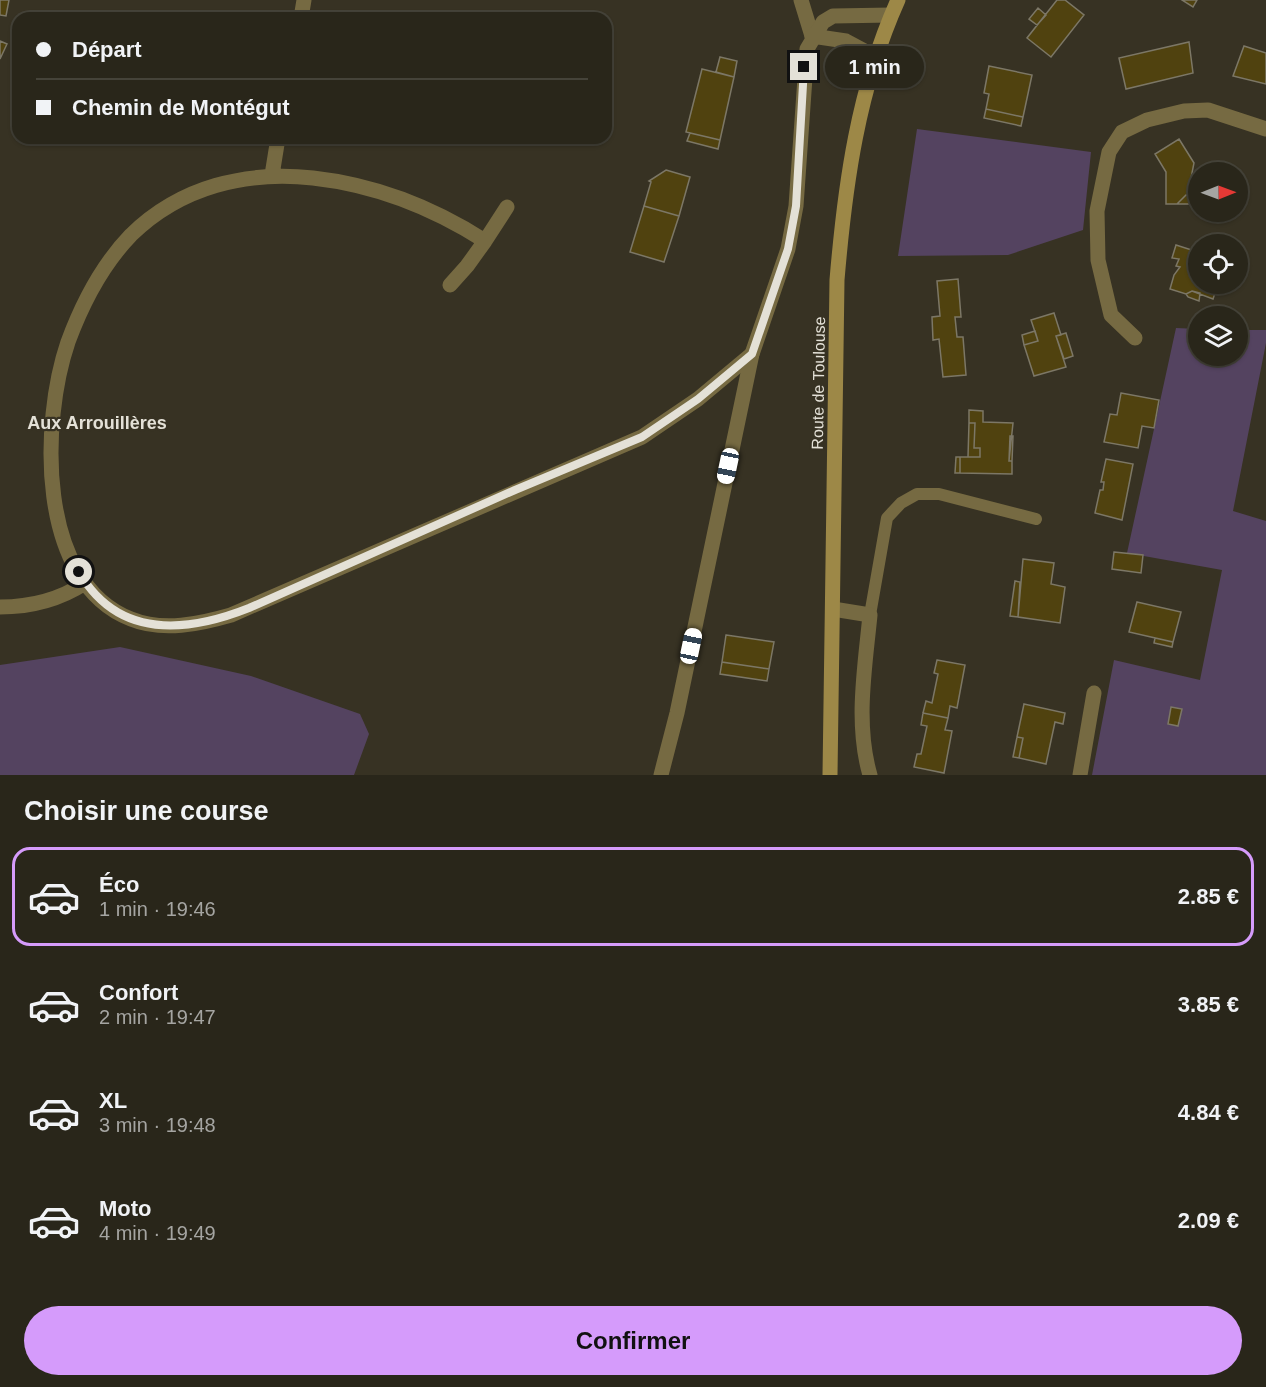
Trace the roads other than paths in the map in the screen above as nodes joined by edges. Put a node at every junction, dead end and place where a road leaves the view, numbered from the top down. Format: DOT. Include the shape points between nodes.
graph roads {
  1 [pos="801,0"];
  2 [pos="898,0"];
  3 [pos="891,15"];
  4 [pos="813,36"];
  5 [pos="876,57"];
  6 [pos="1266,129"];
  7 [pos="277,144"];
  8 [pos="272,175"];
  9 [pos="507,207"];
  10 [pos="485,241"];
  11 [pos="450,285"];
  12 [pos="1135,338"];
  13 [pos="752,354"];
  14 [pos="1036,519"];
  15 [pos="85,583"];
  16 [pos="0,607"];
  17 [pos="833,609"];
  18 [pos="870,615"];
  19 [pos="1094,693"];
  20 [pos="661,775"];
  21 [pos="830,775"];
  22 [pos="870,775"];
  23 [pos="1080,775"];
  1 -- 4 [label="street"];
  2 -- 3 [label="main road, Route de Toulouse"];
  3 -- 4 [label="street" via="833,16"];
  3 -- 5 [label="main road, Route de Toulouse"];
  4 -- 5 [label="street" via="846,41"];
  4 -- 13 [label="street" via="804,67 796,206 788,249"];
  5 -- 17 [label="main road, Route de Toulouse" via="855,130 837,280"];
  6 -- 12 [label="street" via="1208,110 1184,111 1146,120 1122,132 1109,152 1097,211 1098,260 1111,315"];
  7 -- 8 [label="street"];
  8 -- 10 [label="street" via="350,182 377,189 450,218"];
  8 -- 15 [label="street" via="225,181 177,201 156,215 115,254 81,310 59,374 51,440 56,508 63,537"];
  9 -- 10 [label="street"];
  10 -- 11 [label="street"];
  13 -- 15 [label="street" via="698,399 642,437 249,608 210,621 170,626 133,620 101,601"];
  13 -- 20 [label="street"];
  14 -- 18 [label="lane" via="939,494 917,494 901,503 887,518"];
  15 -- 16 [label="street" via="57,598"];
  17 -- 18 [label="street"];
  17 -- 21 [label="main road, Route de Toulouse"];
  18 -- 22 [label="street" via="862,696 865,760"];
  19 -- 23 [label="street"];
}
